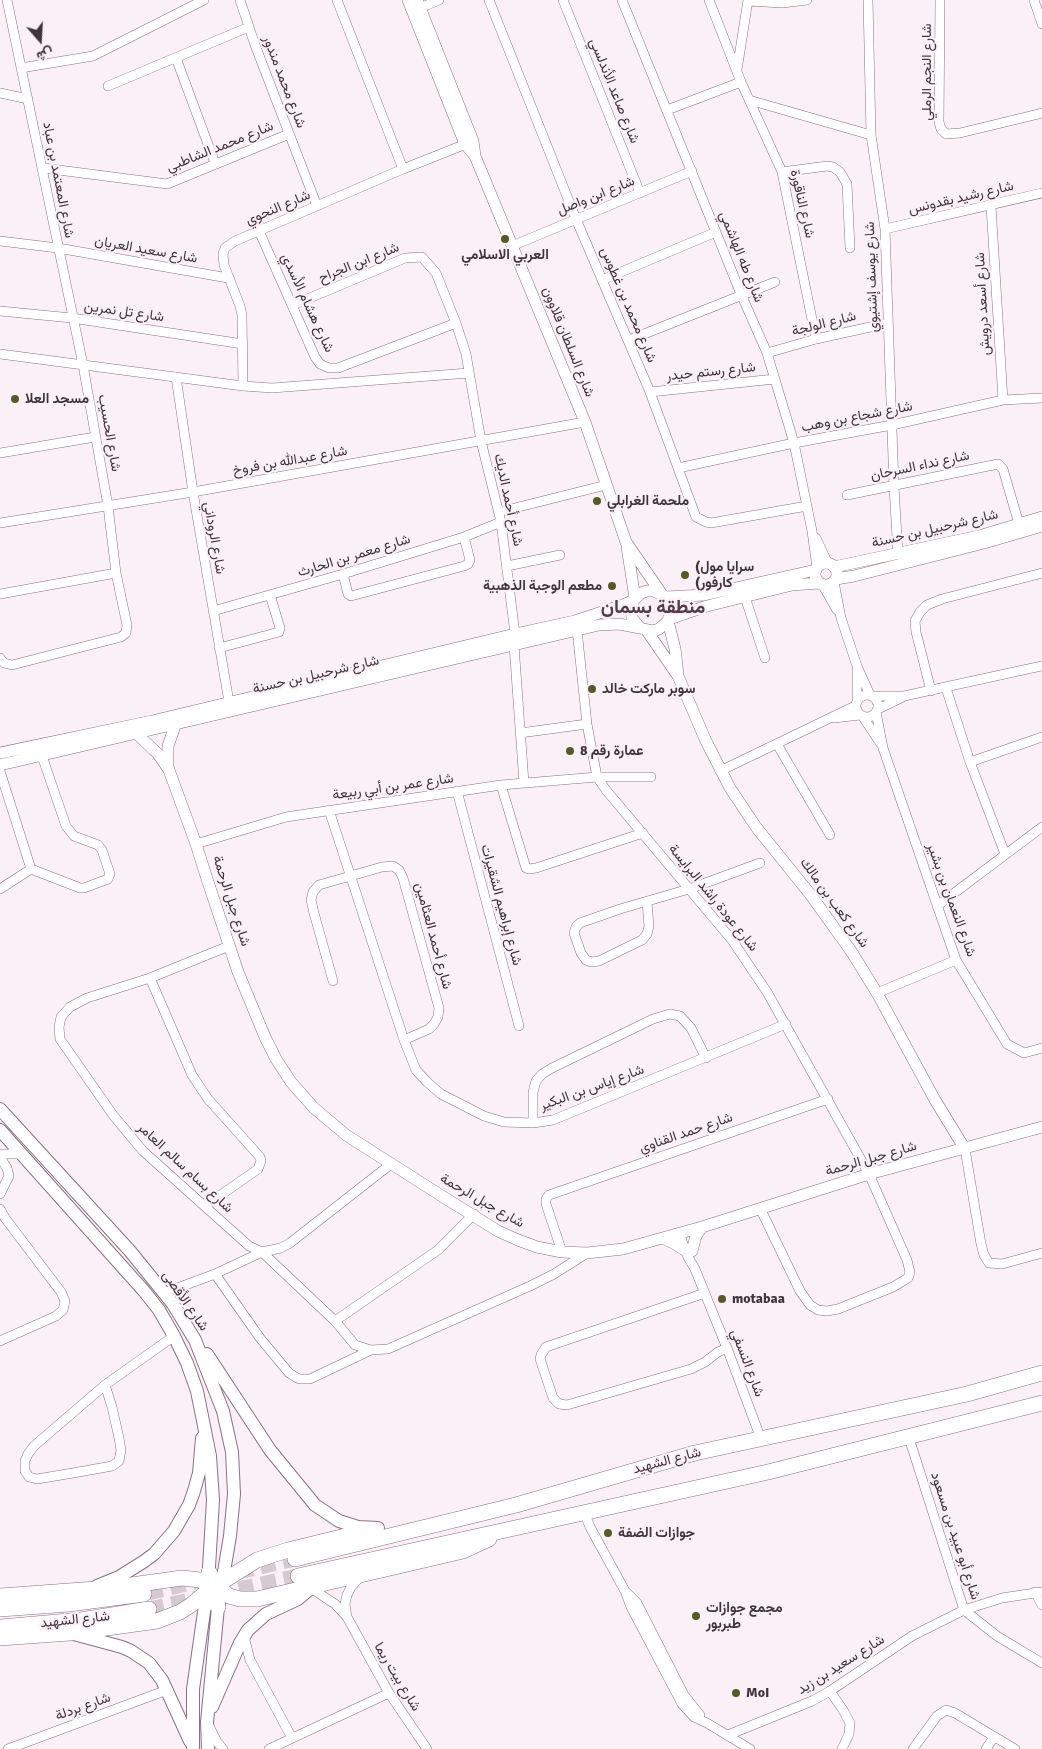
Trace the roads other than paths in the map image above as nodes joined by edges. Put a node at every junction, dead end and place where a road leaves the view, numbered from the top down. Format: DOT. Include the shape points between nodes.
graph roads {
  1 [pos="7,0"];
  2 [pos="204,0"];
  3 [pos="240,0"];
  4 [pos="337,0"];
  5 [pos="408,0"];
  6 [pos="439,0"];
  7 [pos="489,0"];
  8 [pos="563,0"];
  9 [pos="622,0"];
  10 [pos="709,0"];
  11 [pos="748,0"];
  12 [pos="807,0"];
  13 [pos="868,0"];
  14 [pos="940,0"];
  15 [pos="1034,0"];
  16 [pos="418,4"];
  17 [pos="1042,24"];
  18 [pos="249,27"];
  19 [pos="176,58"];
  20 [pos="22,68"];
  21 [pos="737,71"];
  22 [pos="742,82"];
  23 [pos="108,86"];
  24 [pos="0,93"];
  25 [pos="28,99"];
  26 [pos="750,100"];
  27 [pos="667,110"];
  28 [pos="1042,113"];
  29 [pos="289,134"];
  30 [pos="871,134"];
  31 [pos="469,143"];
  32 [pos="215,163"];
  33 [pos="43,168"];
  34 [pos="403,169"];
  35 [pos="692,172"];
  36 [pos="782,172"];
  37 [pos="640,193"];
  38 [pos="1042,193"];
  39 [pos="317,206"];
  40 [pos="991,206"];
  41 [pos="576,219"];
  42 [pos="885,229"];
  43 [pos="259,231"];
  44 [pos="716,232"];
  45 [pos="0,241"];
  46 [pos="512,246"];
  47 [pos="58,248"];
  48 [pos="850,248"];
  49 [pos="228,278"];
  50 [pos="602,280"];
  51 [pos="775,282"];
  52 [pos="741,294"];
  53 [pos="293,305"];
  54 [pos="0,310"];
  55 [pos="72,318"];
  56 [pos="456,322"];
  57 [pos="888,323"];
  58 [pos="816,339"];
  59 [pos="629,340"];
  60 [pos="243,344"];
  61 [pos="767,353"];
  62 [pos="0,354"];
  63 [pos="83,365"];
  64 [pos="470,373"];
  65 [pos="176,377"];
  66 [pos="775,379"];
  67 [pos="242,386"];
  68 [pos="650,392"];
  69 [pos="1042,398"];
  70 [pos="1003,400"];
  71 [pos="585,422"];
  72 [pos="892,425"];
  73 [pos="95,437"];
  74 [pos="481,441"];
  75 [pos="794,443"];
  76 [pos="0,454"];
  77 [pos="678,468"];
  78 [pos="606,485"];
  79 [pos="894,486"];
  80 [pos="193,492"];
  81 [pos="847,495"];
  82 [pos="108,506"];
  83 [pos="807,506"];
  84 [pos="499,512"];
  85 [pos="1042,517"];
  86 [pos="501,522"];
  87 [pos="0,523"];
  88 [pos="1019,524"];
  89 [pos="1042,526"];
  90 [pos="464,536"];
  91 [pos="626,542"];
  92 [pos="898,554"];
  93 [pos="560,555"];
  94 [pos="507,566"];
  95 [pos="824,567"];
  96 [pos="116,573"];
  97 [pos="1042,573"];
  98 [pos="343,574"];
  99 [pos="835,580"];
  100 [pos="820,584"];
  101 [pos="0,594"];
  102 [pos="270,594"];
  103 [pos="663,595"];
  104 [pos="745,597"];
  105 [pos="634,599"];
  106 [pos="213,610"];
  107 [pos="841,618"];
  108 [pos="669,620"];
  109 [pos="643,629"];
  110 [pos="577,630"];
  111 [pos="514,639"];
  112 [pos="220,648"];
  113 [pos="0,658"];
  114 [pos="765,658"];
  115 [pos="857,666"];
  116 [pos="1042,666"];
  117 [pos="678,676"];
  118 [pos="946,688"];
  119 [pos="931,691"];
  120 [pos="872,695"];
  121 [pos="904,696"];
  122 [pos="229,702"];
  123 [pos="856,702"];
  124 [pos="877,711"];
  125 [pos="862,716"];
  126 [pos="826,718"];
  127 [pos="176,723"];
  128 [pos="587,724"];
  129 [pos="136,733"];
  130 [pos="520,733"];
  131 [pos="1042,737"];
  132 [pos="777,744"];
  133 [pos="883,748"];
  134 [pos="0,753"];
  135 [pos="42,756"];
  136 [pos="970,762"];
  137 [pos="0,765"];
  138 [pos="168,770"];
  139 [pos="0,771"];
  140 [pos="720,771"];
  141 [pos="597,777"];
  142 [pos="651,777"];
  143 [pos="524,783"];
  144 [pos="501,785"];
  145 [pos="457,791"];
  146 [pos="329,810"];
  147 [pos="1042,827"];
  148 [pos="643,834"];
  149 [pos="830,835"];
  150 [pos="196,844"];
  151 [pos="1006,854"];
  152 [pos="760,863"];
  153 [pos="31,869"];
  154 [pos="351,876"];
  155 [pos="0,888"];
  156 [pos="689,889"];
  157 [pos="647,902"];
  158 [pos="937,906"];
  159 [pos="229,946"];
  160 [pos="956,960"];
  161 [pos="150,978"];
  162 [pos="333,982"];
  163 [pos="877,993"];
  164 [pos="786,1024"];
  165 [pos="519,1026"];
  166 [pos="404,1040"];
  167 [pos="1042,1048"];
  168 [pos="706,1058"];
  169 [pos="828,1099"];
  170 [pos="0,1109"];
  171 [pos="533,1123"];
  172 [pos="1042,1127"];
  173 [pos="0,1130"];
  174 [pos="964,1149"];
  175 [pos="21,1154"];
  176 [pos="0,1156"];
  177 [pos="391,1164"];
  178 [pos="868,1174"];
  179 [pos="0,1194"];
  180 [pos="205,1206"];
  181 [pos="760,1208"];
  182 [pos="0,1210"];
  183 [pos="474,1214"];
  184 [pos="702,1227"];
  185 [pos="683,1232"];
  186 [pos="664,1238"];
  187 [pos="689,1251"];
  188 [pos="262,1252"];
  189 [pos="562,1252"];
  190 [pos="587,1253"];
  191 [pos="1042,1253"];
  192 [pos="215,1274"];
  193 [pos="705,1292"];
  194 [pos="164,1293"];
  195 [pos="334,1321"];
  196 [pos="174,1336"];
  197 [pos="195,1340"];
  198 [pos="0,1341"];
  199 [pos="727,1348"];
  200 [pos="371,1350"];
  201 [pos="1042,1373"];
  202 [pos="104,1385"];
  203 [pos="1042,1403"];
  204 [pos="202,1413"];
  205 [pos="909,1438"];
  206 [pos="761,1439"];
  207 [pos="516,1505"];
  208 [pos="584,1512"];
  209 [pos="378,1528"];
  210 [pos="500,1531"];
  211 [pos="295,1559"];
  212 [pos="362,1574"];
  213 [pos="298,1576"];
  214 [pos="214,1588"];
  215 [pos="311,1588"];
  216 [pos="89,1589"];
  217 [pos="1039,1592"];
  218 [pos="148,1593"];
  219 [pos="0,1596"];
  220 [pos="1042,1605"];
  221 [pos="0,1609"];
  222 [pos="149,1609"];
  223 [pos="964,1610"];
  224 [pos="347,1617"];
  225 [pos="0,1627"];
  226 [pos="70,1633"];
  227 [pos="244,1636"];
  228 [pos="0,1638"];
  229 [pos="1042,1663"];
  230 [pos="167,1690"];
  231 [pos="830,1691"];
  232 [pos="389,1693"];
  233 [pos="208,1719"];
  234 [pos="728,1736"];
  235 [pos="994,1737"];
  236 [pos="292,1738"];
  237 [pos="8,1749"];
  238 [pos="193,1749"];
  239 [pos="208,1749"];
  240 [pos="223,1749"];
  241 [pos="268,1749"];
  242 [pos="427,1749"];
  243 [pos="750,1749"];
  244 [pos="842,1749"];
  245 [pos="913,1749"];
  246 [pos="986,1749"];
  247 [pos="1015,1749"];
  1 -- 20 [label="street, شارع المعتمد بن عباد"];
  2 -- 20 [label="street" via="93,56"];
  3 -- 18 [label="street"];
  4 -- 34 [label="street"];
  5 -- 31 [label="street, شارع السلطان قلاوون"];
  6 -- 16 [label="street"];
  7 -- 41 [label="street, شارع محمد بن غطوس"];
  8 -- 37 [label="street, شارع صاعد الأندلسي"];
  9 -- 27 [label="street, شارع طه الهاشمي"];
  10 -- 21 [label="street, شارع الناقورة"];
  11 -- 12 [label="street" via="782,3"];
  11 -- 21 [label="street"];
  13 -- 30 [label="street, شارع يوسف إشتيوي"];
  14 -- 28 [label="street, شارع النجم الرملي" via="941,129 946,134 960,134"];
  15 -- 17 [label="street"];
  16 -- 31 [label="street, شارع السلطان قلاوون"];
  18 -- 19 [label="street, شارع محمد مندور"];
  18 -- 29 [label="street, شارع محمد مندور"];
  19 -- 23 [label="street, شارع محمد مندور"];
  19 -- 32 [label="street"];
  20 -- 25 [label="street, شارع المعتمد بن عباد"];
  21 -- 22 [label="street, شارع الناقورة"];
  22 -- 26 [label="street, شارع الناقورة"];
  22 -- 27 [label="street"];
  24 -- 25 [label="street"];
  25 -- 33 [label="street, شارع المعتمد بن عباد"];
  26 -- 30 [label="street"];
  26 -- 36 [label="street, شارع الناقورة"];
  27 -- 35 [label="street, شارع طه الهاشمي"];
  29 -- 32 [label="street, شارع محمد الشاطبي"];
  29 -- 39 [label="street, شارع محمد مندور"];
  30 -- 42 [label="street, شارع يوسف إشتيوي"];
  31 -- 34 [label="street, شارع النحوي"];
  31 -- 46 [label="street, شارع السلطان قلاوون"];
  32 -- 33 [label="street, شارع محمد الشاطبي" via="167,184"];
  33 -- 47 [label="street, شارع المعتمد بن عباد"];
  34 -- 39 [label="street, شارع النحوي"];
  35 -- 37 [label="street, شارع ابن واصل"];
  35 -- 44 [label="street, شارع طه الهاشمي"];
  36 -- 48 [label="street" via="827,166 840,172 847,184"];
  36 -- 58 [label="street, شارع الناقورة"];
  37 -- 41 [label="street, شارع ابن واصل"];
  38 -- 40 [label="street, شارع رشيد بقدونس"];
  39 -- 43 [label="street, شارع النحوي"];
  40 -- 42 [label="street, شارع رشيد بقدونس"];
  40 -- 70 [label="street, شارع أسعد درويش"];
  41 -- 46 [label="street, شارع ابن واصل"];
  41 -- 50 [label="street, شارع محمد بن غطوس"];
  42 -- 57 [label="street, شارع يوسف إشتيوي"];
  43 -- 49 [label="street, شارع النحوي" via="225,248 223,254"];
  43 -- 53 [label="street, شارع هشام الأسدي"];
  44 -- 50 [label="street"];
  44 -- 52 [label="street, شارع طه الهاشمي"];
  45 -- 47 [label="street, شارع سعيد العريان"];
  46 -- 71 [label="street, شارع السلطان قلاوون"];
  47 -- 49 [label="street, شارع سعيد العريان"];
  47 -- 55 [label="street, شارع المعتمد بن عباد"];
  49 -- 60 [label="street, شارع النحوي" via="240,306"];
  50 -- 59 [label="street, شارع محمد بن غطوس"];
  51 -- 52 [label="street"];
  52 -- 59 [label="street"];
  52 -- 61 [label="street, شارع طه الهاشمي"];
  53 -- 56 [label="street, شارع هشام الأسدي" via="315,357 329,368 350,364"];
  53 -- 56 [label="street, شارع ابن الجراح" via="405,258 422,257 436,273"];
  54 -- 55 [label="street, شارع تل نمرين"];
  55 -- 60 [label="street, شارع تل نمرين"];
  55 -- 63 [label="street, شارع المعتمد بن عباد"];
  56 -- 64 [label="street, شارع ابن الجراح"];
  57 -- 58 [label="street, شارع الولجة"];
  57 -- 72 [label="street, شارع يوسف إشتيوي"];
  58 -- 61 [label="street, شارع الولجة"];
  59 -- 68 [label="street, شارع محمد بن غطوس"];
  60 -- 67 [label="street, شارع النحوي"];
  61 -- 66 [label="street, شارع طه الهاشمي"];
  62 -- 63 [label="street"];
  63 -- 65 [label="street"];
  63 -- 73 [label="street, شارع الحسيب"];
  64 -- 67 [label="street" via="300,387"];
  64 -- 74 [label="street, شارع ابن الجراح"];
  65 -- 67 [label="street"];
  65 -- 80 [label="street, شارع الروداني"];
  66 -- 68 [label="street, شارع رستم حيدر"];
  66 -- 75 [label="street, شارع طه الهاشمي"];
  68 -- 77 [label="street, شارع محمد بن غطوس"];
  69 -- 70 [label="street, شارع شجاع بن وهب"];
  70 -- 72 [label="street, شارع شجاع بن وهب"];
  71 -- 74 [label="street, شارع عبدالله بن فروخ"];
  71 -- 78 [label="street, شارع السلطان قلاوون"];
  72 -- 75 [label="street, شارع شجاع بن وهب"];
  72 -- 79 [label="street, شارع يوسف إشتيوي"];
  73 -- 76 [label="street"];
  73 -- 82 [label="street, شارع الحسيب"];
  74 -- 80 [label="street, شارع عبدالله بن فروخ"];
  74 -- 84 [label="street, شارع أحمد الديك"];
  75 -- 77 [label="street, شارع شجاع بن وهب"];
  75 -- 83 [label="street, شارع طه الهاشمي"];
  77 -- 83 [label="street, شارع محمد بن غطوس" via="696,517 706,522"];
  78 -- 84 [label="street"];
  78 -- 91 [label="street, شارع السلطان قلاوون"];
  79 -- 81 [label="street, شارع نداء السرحان"];
  79 -- 88 [label="street, شارع نداء السرحان" via="998,464 1003,469"];
  79 -- 92 [label="street, شارع يوسف إشتيوي"];
  80 -- 82 [label="street, شارع عبدالله بن فروخ"];
  80 -- 106 [label="street, شارع الروداني"];
  82 -- 87 [label="street, شارع عبدالله بن فروخ"];
  82 -- 96 [label="street, شارع الحسيب"];
  83 -- 95 [label="street, شارع طه الهاشمي"];
  84 -- 86 [label="street, شارع أحمد الديك"];
  85 -- 88 [label="street, شارع شرحبيل بن حسنة"];
  86 -- 90 [label="street, شارع معمر بن الحارث"];
  86 -- 94 [label="street, شارع أحمد الديك"];
  88 -- 92 [label="street, شارع شرحبيل بن حسنة"];
  89 -- 99 [label="street, شارع شرحبيل بن حسنة"];
  90 -- 98 [label="street, شارع معمر بن الحارث"];
  90 -- 98 [label="street" via="470,560 464,566 352,596 348,594"];
  91 -- 103 [label="street, شارع السلطان قلاوون"];
  91 -- 105 [label="street, شارع السلطان قلاوون"];
  92 -- 95 [label="street, شارع شرحبيل بن حسنة"];
  93 -- 94 [label="street, شارع أحمد الديك"];
  94 -- 111 [label="street, شارع أحمد الديك"];
  95 -- 99 [label="street" via="836,573"];
  95 -- 100 [label="street" via="815,577"];
  95 -- 103 [label="street, شارع شرحبيل بن حسنة" via="704,595"];
  96 -- 101 [label="street"];
  96 -- 113 [label="street, شارع الحسيب" via="128,625 121,637 12,665"];
  97 -- 119 [label="street" via="942,599 920,612 916,632"];
  98 -- 102 [label="street, شارع معمر بن الحارث"];
  99 -- 100 [label="street" via="828,585"];
  99 -- 107 [label="street"];
  100 -- 104 [label="street" via="801,584"];
  100 -- 107 [label="street"];
  102 -- 106 [label="street, شارع معمر بن الحارث"];
  102 -- 112 [label="street" via="279,632"];
  103 -- 105 [label="street" via="647,591"];
  103 -- 108 [label="street" via="671,608"];
  104 -- 108 [label="street" via="706,606"];
  104 -- 114 [label="street"];
  105 -- 109 [label="street" via="632,618"];
  105 -- 111 [label="street, شارع شرحبيل بن حسنة" via="603,612"];
  106 -- 112 [label="street, شارع الروداني"];
  107 -- 115 [label="street"];
  108 -- 109 [label="street" via="659,629"];
  108 -- 117 [label="street, شارع كعب بن مالك"];
  109 -- 110 [label="street, شارع شرحبيل بن حسنة" via="609,624"];
  109 -- 117 [label="street, شارع كعب بن مالك"];
  110 -- 111 [label="street, شارع شرحبيل بن حسنة"];
  110 -- 128 [label="street, شارع عودة راشد البرايسة"];
  111 -- 122 [label="street, شارع شرحبيل بن حسنة"];
  111 -- 127 [label="street, شارع شرحبيل بن حسنة"];
  111 -- 130 [label="street, شارع أحمد الديك"];
  112 -- 122 [label="street, شارع الروداني"];
  115 -- 120 [label="street"];
  115 -- 123 [label="street"];
  116 -- 118 [label="street"];
  117 -- 140 [label="street, شارع كعب بن مالك"];
  118 -- 119 [label="street"];
  118 -- 136 [label="street"];
  119 -- 121 [label="street"];
  120 -- 121 [label="street"];
  120 -- 123 [label="street" via="863,695"];
  120 -- 124 [label="street" via="878,702"];
  121 -- 124 [label="street"];
  122 -- 134 [label="street, شارع شرحبيل بن حسنة"];
  123 -- 125 [label="street"];
  123 -- 126 [label="street"];
  124 -- 125 [label="street" via="870,716"];
  124 -- 133 [label="street, شارع النعمان بن بشير"];
  125 -- 126 [label="street"];
  125 -- 133 [label="street, شارع النعمان بن بشير"];
  126 -- 132 [label="street"];
  127 -- 129 [label="street, شارع شرحبيل بن حسنة"];
  127 -- 138 [label="street, شارع جبل الرحمة" via="168,746"];
  128 -- 130 [label="street"];
  128 -- 141 [label="street, شارع عودة راشد البرايسة"];
  129 -- 135 [label="street, شارع شرحبيل بن حسنة"];
  129 -- 138 [label="street, شارع جبل الرحمة" via="158,754"];
  130 -- 143 [label="street, شارع أحمد الديك"];
  131 -- 136 [label="street"];
  132 -- 140 [label="street"];
  132 -- 149 [label="street"];
  133 -- 158 [label="street, شارع النعمان بن بشير"];
  135 -- 137 [label="street, شارع شرحبيل بن حسنة"];
  135 -- 153 [label="street" via="66,826 74,836 98,845 110,874 108,880 80,888"];
  136 -- 151 [label="street"];
  138 -- 150 [label="street, شارع جبل الرحمة"];
  139 -- 153 [label="street"];
  140 -- 163 [label="street, شارع كعب بن مالك" via="752,821 834,926"];
  141 -- 142 [label="street, شارع عمر بن أبي ربيعة"];
  141 -- 143 [label="street, شارع عمر بن أبي ربيعة"];
  141 -- 148 [label="street, شارع عودة راشد البرايسة"];
  143 -- 144 [label="street, شارع عمر بن أبي ربيعة"];
  144 -- 145 [label="street, شارع عمر بن أبي ربيعة"];
  144 -- 148 [label="street" via="526,868 536,868"];
  145 -- 146 [label="street, شارع عمر بن أبي ربيعة"];
  145 -- 165 [label="street, شارع إبراهيم الشقيرات"];
  146 -- 150 [label="street, شارع عمر بن أبي ربيعة" via="286,817"];
  146 -- 154 [label="street, شارع إياس بن البكير"];
  147 -- 151 [label="street"];
  148 -- 156 [label="street, شارع عودة راشد البرايسة"];
  150 -- 159 [label="street, شارع جبل الرحمة"];
  151 -- 158 [label="street"];
  152 -- 156 [label="street"];
  153 -- 155 [label="street"];
  154 -- 162 [label="street" via="318,886 311,900"];
  154 -- 166 [label="street, شارع إياس بن البكير"];
  154 -- 166 [label="street, شارع أحمد العثامين" via="393,866 403,878 439,1008 438,1017 429,1029"];
  156 -- 157 [label="street"];
  156 -- 164 [label="street, شارع عودة راشد البرايسة" via="740,952"];
  157 -- 157 [label="street" via="580,923 574,933 586,960 598,961 642,940 649,926"];
  158 -- 160 [label="street, شارع النعمان بن بشير"];
  159 -- 161 [label="street"];
  159 -- 177 [label="street, شارع جبل الرحمة" via="265,1037 291,1082 334,1125"];
  160 -- 163 [label="street"];
  160 -- 167 [label="street, شارع النعمان بن بشير" via="1007,1044 1024,1053"];
  161 -- 180 [label="street" via="192,1076 261,1161 258,1168"];
  161 -- 180 [label="street, شارع بسام سالم العامر" via="87,998 70,1007 61,1017 60,1039 124,1129"];
  163 -- 174 [label="street, شارع كعب بن مالك"];
  164 -- 168 [label="street, شارع إياس بن البكير"];
  164 -- 169 [label="street, شارع عودة راشد البرايسة"];
  166 -- 171 [label="street, شارع إياس بن البكير" via="416,1070 441,1094 484,1116 504,1122"];
  168 -- 171 [label="street, شارع إياس بن البكير" via="569,1114"];
  168 -- 171 [label="street" via="691,1028 680,1016 670,1014 653,1019 542,1074 533,1092"];
  169 -- 178 [label="street, شارع عودة راشد البرايسة"];
  169 -- 189 [label="street, شارع حمد القناوي" via="553,1193 546,1201"];
  170 -- 194 [label="main road, شارع الأقصى" via="130,1251"];
  172 -- 174 [label="street, شارع جبل الرحمة"];
  173 -- 175 [label="main road, شارع الأقصى"];
  174 -- 178 [label="street, شارع جبل الرحمة"];
  174 -- 191 [label="street" via="981,1244 989,1263 1002,1264"];
  175 -- 176 [label="street"];
  175 -- 196 [label="main road, شارع الأقصى" via="144,1291"];
  176 -- 179 [label="street" via="8,1176"];
  177 -- 183 [label="street, شارع جبل الرحمة"];
  177 -- 188 [label="street" via="290,1243"];
  178 -- 181 [label="street, شارع جبل الرحمة"];
  178 -- 181 [label="street, شارع عودة راشد البرايسة" via="910,1272 908,1278 893,1288 838,1309 818,1310 804,1299"];
  180 -- 188 [label="street, شارع بسام سالم العامر" via="249,1246"];
  181 -- 184 [label="street, شارع جبل الرحمة"];
  182 -- 198 [label="street" via="65,1301 63,1310 56,1316"];
  183 -- 189 [label="street, شارع جبل الرحمة" via="518,1240"];
  183 -- 195 [label="street" via="438,1250"];
  184 -- 185 [label="street, شارع جبل الرحمة"];
  184 -- 187 [label="street"];
  185 -- 186 [label="street, شارع جبل الرحمة"];
  185 -- 187 [label="street, شارع النسفي"];
  186 -- 187 [label="street"];
  186 -- 190 [label="street, شارع جبل الرحمة" via="623,1249"];
  187 -- 193 [label="street, شارع النسفي"];
  188 -- 192 [label="street"];
  188 -- 195 [label="street, شارع بسام سالم العامر"];
  189 -- 190 [label="street, شارع جبل الرحمة"];
  190 -- 200 [label="street" via="530,1286 388,1349"];
  192 -- 194 [label="street"];
  192 -- 200 [label="street" via="260,1338 289,1374 299,1379 310,1379"];
  193 -- 199 [label="street, شارع النسفي"];
  193 -- 199 [label="street" via="546,1347 540,1364 553,1398 558,1404 567,1405 698,1366"];
  194 -- 197 [label="main road, شارع الأقصى"];
  195 -- 200 [label="street, شارع بسام سالم العامر" via="355,1345"];
  196 -- 202 [label="street"];
  196 -- 204 [label="main road, شارع الأقصى" via="187,1363"];
  197 -- 209 [label="main road" via="270,1450 315,1505 340,1521 358,1527"];
  197 -- 214 [label="main road, شارع الأقصى" via="223,1411 232,1452 233,1515"];
  199 -- 206 [label="street, شارع النسفي"];
  201 -- 206 [label="highway, شارع الشهيد" via="967,1394"];
  202 -- 202 [label="street" via="119,1438 119,1461 112,1466 64,1475 37,1479 29,1476 25,1471 28,1454"];
  203 -- 205 [label="highway"];
  204 -- 214 [label="main road, شارع الأقصى" via="213,1485"];
  204 -- 216 [label="main road" via="197,1482 189,1505 174,1531 154,1554 131,1570"];
  205 -- 208 [label="highway"];
  205 -- 223 [label="street, شارع أبو عبيد بن مسعود"];
  206 -- 207 [label="highway, شارع الشهيد" via="670,1460"];
  207 -- 209 [label="highway" via="468,1506"];
  207 -- 211 [label="highway, شارع الشهيد"];
  208 -- 210 [label="highway"];
  208 -- 234 [label="street" via="625,1591 637,1603 687,1700 707,1722"];
  209 -- 214 [label="highway" via="272,1555 250,1564"];
  210 -- 212 [label="highway" via="463,1551"];
  210 -- 213 [label="highway"];
  212 -- 215 [label="highway"];
  212 -- 224 [label="street" via="347,1595"];
  214 -- 215 [label="highway" via="234,1598 251,1600"];
  214 -- 216 [label="highway" via="191,1578 182,1578"];
  214 -- 226 [label="highway" via="180,1612 157,1621"];
  214 -- 233 [label="main road"];
  214 -- 238 [label="main road" via="193,1689"];
  215 -- 224 [label="street, شارع بيت ريما" via="335,1604"];
  215 -- 227 [label="main road" via="298,1599 259,1619"];
  216 -- 219 [label="highway"];
  217 -- 220 [label="street"];
  217 -- 223 [label="street, شارع سعيد بن زيد" via="1002,1598"];
  218 -- 221 [label="highway, شارع الشهيد" via="79,1603"];
  222 -- 225 [label="highway, شارع الشهيد" via="81,1620"];
  223 -- 229 [label="street, شارع أبو عبيد بن مسعود" via="1009,1644"];
  223 -- 231 [label="street, شارع سعيد بن زيد" via="912,1636"];
  224 -- 232 [label="street, شارع بيت ريما"];
  226 -- 228 [label="highway"];
  226 -- 230 [label="main road" via="131,1651 156,1671"];
  227 -- 233 [label="main road"];
  227 -- 236 [label="street" via="250,1660"];
  230 -- 237 [label="street, شارع بردلة"];
  230 -- 238 [label="main road"];
  231 -- 234 [label="street, شارع سعيد بن زيد"];
  231 -- 244 [label="street" via="850,1724"];
  232 -- 236 [label="street"];
  232 -- 242 [label="street, شارع بيت ريما"];
  233 -- 239 [label="main road"];
  233 -- 240 [label="street"];
  234 -- 243 [label="street"];
  235 -- 245 [label="street" via="946,1710 937,1716"];
  235 -- 246 [label="street"];
  235 -- 247 [label="street"];
  236 -- 241 [label="street"];
}
